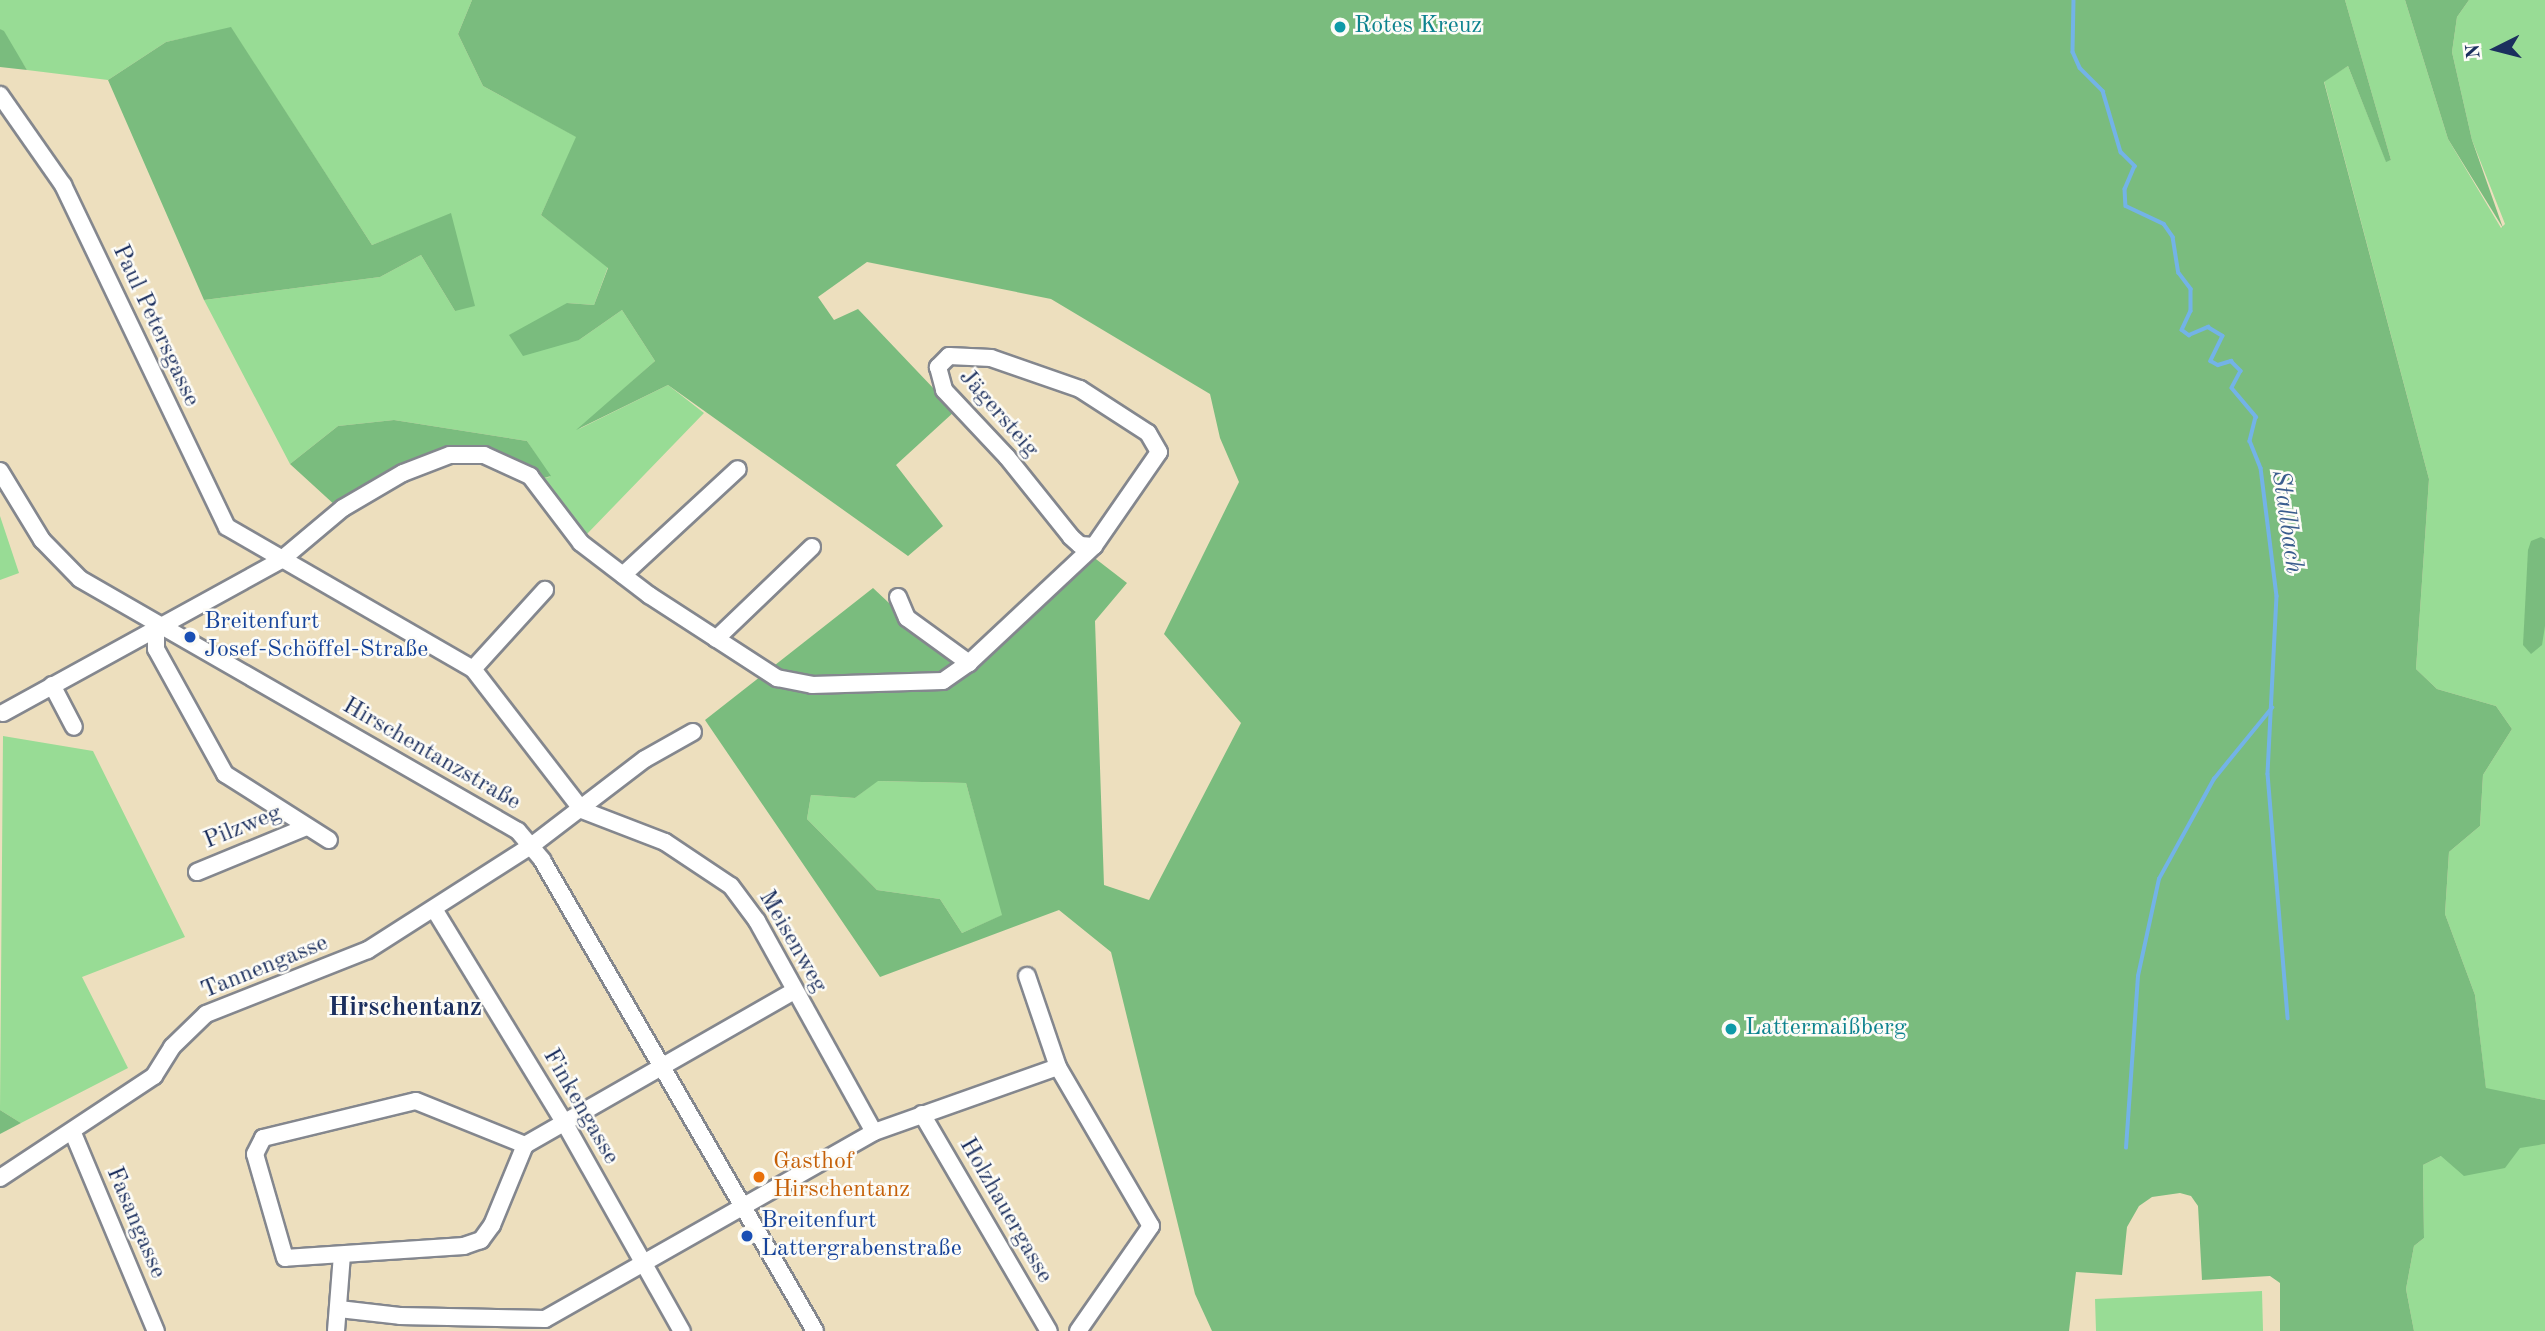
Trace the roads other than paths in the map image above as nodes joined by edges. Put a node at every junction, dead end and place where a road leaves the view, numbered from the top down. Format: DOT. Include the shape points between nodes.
graph roads {
  1 [pos="0,95"];
  2 [pos="738,469"];
  3 [pos="0,471"];
  4 [pos="1094,546"];
  5 [pos="812,547"];
  6 [pos="281,560"];
  7 [pos="623,575"];
  8 [pos="545,590"];
  9 [pos="898,597"];
  10 [pos="156,627"];
  11 [pos="716,639"];
  12 [pos="969,663"];
  13 [pos="473,669"];
  14 [pos="52,685"];
  15 [pos="3,713"];
  16 [pos="74,727"];
  17 [pos="693,732"];
  18 [pos="582,810"];
  19 [pos="306,827"];
  20 [pos="329,840"];
  21 [pos="531,846"];
  22 [pos="197,872"];
  23 [pos="434,909"];
  24 [pos="1027,976"];
  25 [pos="794,991"];
  26 [pos="662,1066"];
  27 [pos="1058,1067"];
  28 [pos="922,1114"];
  29 [pos="564,1122"];
  30 [pos="874,1132"];
  31 [pos="73,1133"];
  32 [pos="525,1145"];
  33 [pos="0,1178"];
  34 [pos="743,1207"];
  35 [pos="342,1255"];
  36 [pos="644,1265"];
  37 [pos="339,1308"];
  38 [pos="403,1323"];
  39 [pos="548,1325"];
  40 [pos="156,1331"];
  41 [pos="336,1331"];
  42 [pos="682,1331"];
  43 [pos="815,1331"];
  44 [pos="1049,1331"];
  45 [pos="1078,1331"];
  1 -- 6 [label="street, Paul Petersgasse" via="75,207 220,518 233,532"];
  2 -- 7 [label="street"];
  3 -- 10 [label="street, Hirschentanzstraße" via="57,559"];
  4 -- 4 [label="street, Jägersteig" via="1080,545 1071,537 1007,457 944,390 937,373 940,361 956,355 984,357 1080,389 1148,433 1159,452"];
  4 -- 12 [label="street"];
  5 -- 11 [label="street"];
  6 -- 7 [label="street" via="343,508 403,472 450,455 484,456 530,476 581,543"];
  6 -- 10 [label="street"];
  6 -- 13 [label="street"];
  7 -- 11 [label="street"];
  8 -- 13 [label="street"];
  9 -- 12 [label="street" via="907,618"];
  10 -- 14 [label="street"];
  10 -- 19 [label="street, Pilzweg" via="156,649 225,774"];
  10 -- 21 [label="street, Hirschentanzstraße" via="518,831"];
  11 -- 12 [label="street" via="777,678 812,685 934,683"];
  13 -- 18 [label="street"];
  14 -- 15 [label="street"];
  14 -- 16 [label="street"];
  17 -- 18 [label="street" via="645,759"];
  18 -- 21 [label="street"];
  18 -- 25 [label="street, Meisenweg" via="665,842 722,877 757,921"];
  19 -- 20 [label="street, Pilzweg"];
  19 -- 22 [label="street, Pilzweg"];
  21 -- 23 [label="street, Tannengasse"];
  21 -- 26 [label="street, Hirschentanzstraße"];
  23 -- 29 [label="street, Finkengasse"];
  23 -- 31 [label="street, Tannengasse" via="368,950 206,1014 172,1047 155,1076"];
  24 -- 27 [label="street"];
  25 -- 26 [label="street"];
  25 -- 30 [label="street, Meisenweg"];
  26 -- 29 [label="street"];
  26 -- 34 [label="street, Hirschentanzstraße"];
  27 -- 28 [label="street"];
  27 -- 45 [label="street" via="1151,1226"];
  28 -- 30 [label="street"];
  28 -- 44 [label="street, Holzhauergasse"];
  29 -- 32 [label="street"];
  29 -- 36 [label="street, Finkengasse"];
  30 -- 34 [label="street"];
  31 -- 33 [label="street, Tannengasse"];
  31 -- 40 [label="street, Fasangasse"];
  32 -- 35 [label="street" via="492,1225 481,1240 464,1246"];
  32 -- 35 [label="street" via="416,1101 263,1138 255,1154 285,1258"];
  34 -- 36 [label="street"];
  34 -- 43 [label="street, Hirschentanzstraße"];
  35 -- 37 [label="street"];
  36 -- 39 [label="street"];
  36 -- 42 [label="street, Finkengasse"];
  37 -- 38 [label="street"];
  37 -- 41 [label="street"];
  38 -- 39 [label="street"];
}
